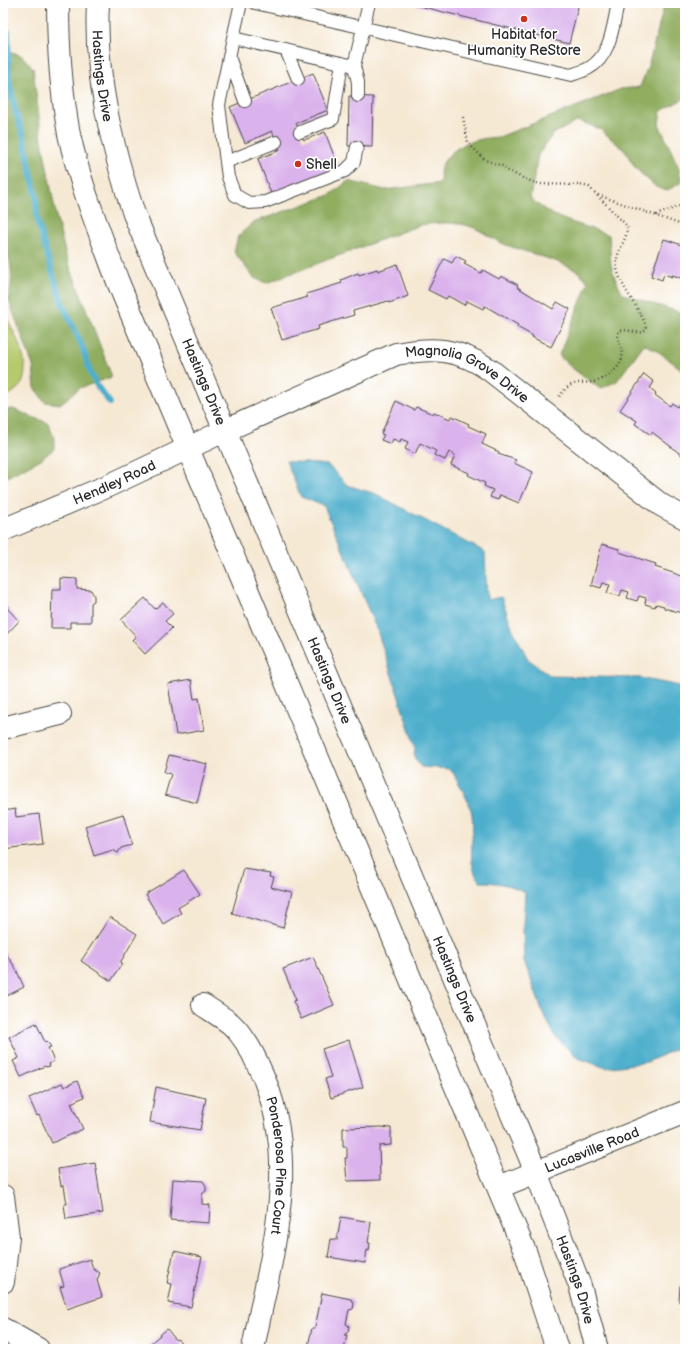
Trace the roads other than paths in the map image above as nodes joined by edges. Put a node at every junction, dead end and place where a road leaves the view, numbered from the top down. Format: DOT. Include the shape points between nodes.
graph roads {
  1 [pos="58,3"];
  2 [pos="98,3"];
  3 [pos="241,3"];
  4 [pos="255,3"];
  5 [pos="369,3"];
  6 [pos="618,3"];
  7 [pos="363,27"];
  8 [pos="233,38"];
  9 [pos="286,50"];
  10 [pos="229,57"];
  11 [pos="342,62"];
  12 [pos="354,66"];
  13 [pos="298,79"];
  14 [pos="358,96"];
  15 [pos="246,101"];
  16 [pos="300,132"];
  17 [pos="276,142"];
  18 [pos="357,147"];
  19 [pos="226,162"];
  20 [pos="224,431"];
  21 [pos="188,448"];
  22 [pos="685,518"];
  23 [pos="3,530"];
  24 [pos="60,714"];
  25 [pos="3,728"];
  26 [pos="203,1005"];
  27 [pos="685,1112"];
  28 [pos="536,1172"];
  29 [pos="499,1187"];
  30 [pos="3,1196"];
  31 [pos="3,1282"];
  32 [pos="3,1329"];
  33 [pos="38,1349"];
  34 [pos="253,1349"];
  35 [pos="557,1349"];
  36 [pos="597,1349"];
  1 -- 21 [label="street" via="60,63 69,134 87,198 118,282"];
  2 -- 20 [label="street, Hastings Drive" via="100,70 120,172 134,214"];
  3 -- 8 [label="lane"];
  4 -- 7 [label="lane"];
  5 -- 7 [label="lane"];
  6 -- 7 [label="lane" via="610,39 602,57 590,68 571,75"];
  7 -- 12 [label="lane"];
  8 -- 9 [label="lane"];
  8 -- 10 [label="lane"];
  9 -- 11 [label="lane"];
  9 -- 13 [label="lane"];
  10 -- 15 [label="lane"];
  10 -- 19 [label="lane" via="219,105"];
  11 -- 12 [label="lane"];
  11 -- 16 [label="lane" via="333,119 315,121"];
  12 -- 14 [label="lane"];
  17 -- 19 [label="lane" via="261,142"];
  18 -- 19 [label="lane" via="354,162 345,171 260,202 249,203 235,195 228,177"];
  20 -- 21 [label="street, Hendley Road"];
  20 -- 22 [label="street, Magnolia Grove Drive" via="396,354 417,350 457,353 478,362 661,505"];
  20 -- 28 [label="street, Hastings Drive"];
  21 -- 23 [label="street, Hendley Road" via="110,485"];
  21 -- 29 [label="street"];
  24 -- 25 [label="street"];
  26 -- 34 [label="street, Ponderosa Pine Court" via="231,1024 250,1048 265,1079 282,1146 279,1215"];
  27 -- 28 [label="street, Lucasville Road"];
  28 -- 29 [label="street, Lucasville Road"];
  28 -- 36 [label="street, Hastings Drive" via="580,1286"];
  29 -- 35 [label="street" via="526,1254"];
  30 -- 31 [label="street" via="8,1237"];
  32 -- 33 [label="street"];
}
